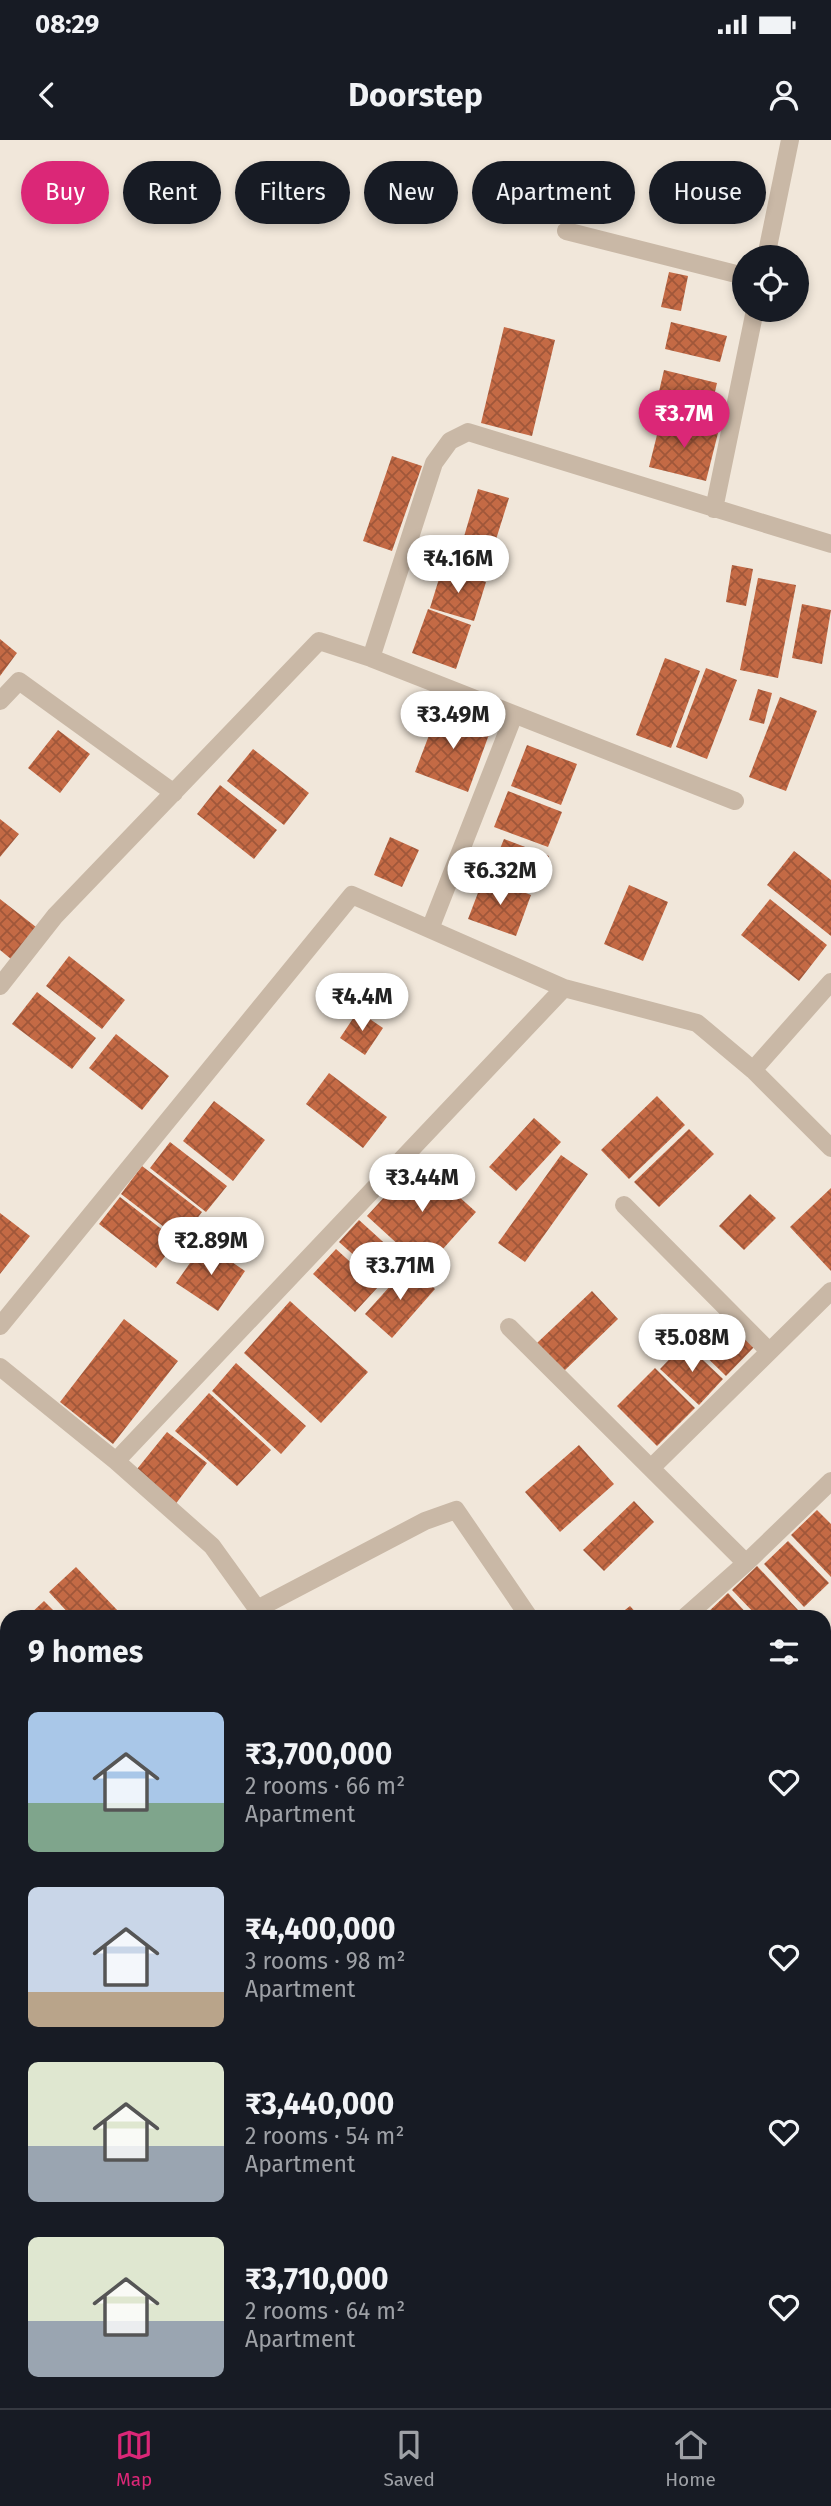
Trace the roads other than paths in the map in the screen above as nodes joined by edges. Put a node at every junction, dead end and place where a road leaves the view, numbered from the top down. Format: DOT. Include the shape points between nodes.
graph roads {
  1 [pos="790,140"];
  2 [pos="566,232"];
  3 [pos="768,245"];
  4 [pos="732,273"];
  5 [pos="753,322"];
  6 [pos="714,509"];
  7 [pos="831,544"];
  8 [pos="371,658"];
  9 [pos="0,701"];
  10 [pos="514,715"];
  11 [pos="174,793"];
  12 [pos="735,801"];
  13 [pos="429,929"];
  14 [pos="831,982"];
  15 [pos="0,986"];
  16 [pos="565,988"];
  17 [pos="753,1070"];
  18 [pos="831,1148"];
  19 [pos="624,1205"];
  20 [pos="831,1291"];
  21 [pos="0,1326"];
  22 [pos="509,1327"];
  23 [pos="769,1350"];
  24 [pos="0,1367"];
  25 [pos="116,1461"];
  26 [pos="651,1468"];
  27 [pos="831,1481"];
  28 [pos="746,1563"];
  29 [pos="258,1610"];
  30 [pos="265,1610"];
  31 [pos="523,1610"];
  32 [pos="693,1610"];
  1 -- 3 [label="street"];
  2 -- 4 [label="street"];
  5 -- 6 [label="street"];
  6 -- 7 [label="street"];
  6 -- 8 [label="street" via="468,432 450,441 434,463"];
  8 -- 10 [label="street"];
  8 -- 11 [label="street" via="319,641"];
  9 -- 11 [label="street" via="19,681"];
  10 -- 12 [label="street"];
  10 -- 13 [label="street"];
  11 -- 15 [label="street" via="55,916"];
  13 -- 16 [label="street"];
  13 -- 21 [label="street" via="352,895"];
  14 -- 17 [label="street"];
  16 -- 17 [label="street" via="696,1023"];
  16 -- 25 [label="street"];
  17 -- 18 [label="street"];
  19 -- 23 [label="street"];
  20 -- 23 [label="street"];
  22 -- 26 [label="street"];
  23 -- 26 [label="street"];
  24 -- 25 [label="street"];
  25 -- 29 [label="street" via="212,1546"];
  26 -- 28 [label="street"];
  27 -- 28 [label="street"];
  28 -- 32 [label="street"];
  30 -- 31 [label="street" via="425,1521 456,1510"];
}
